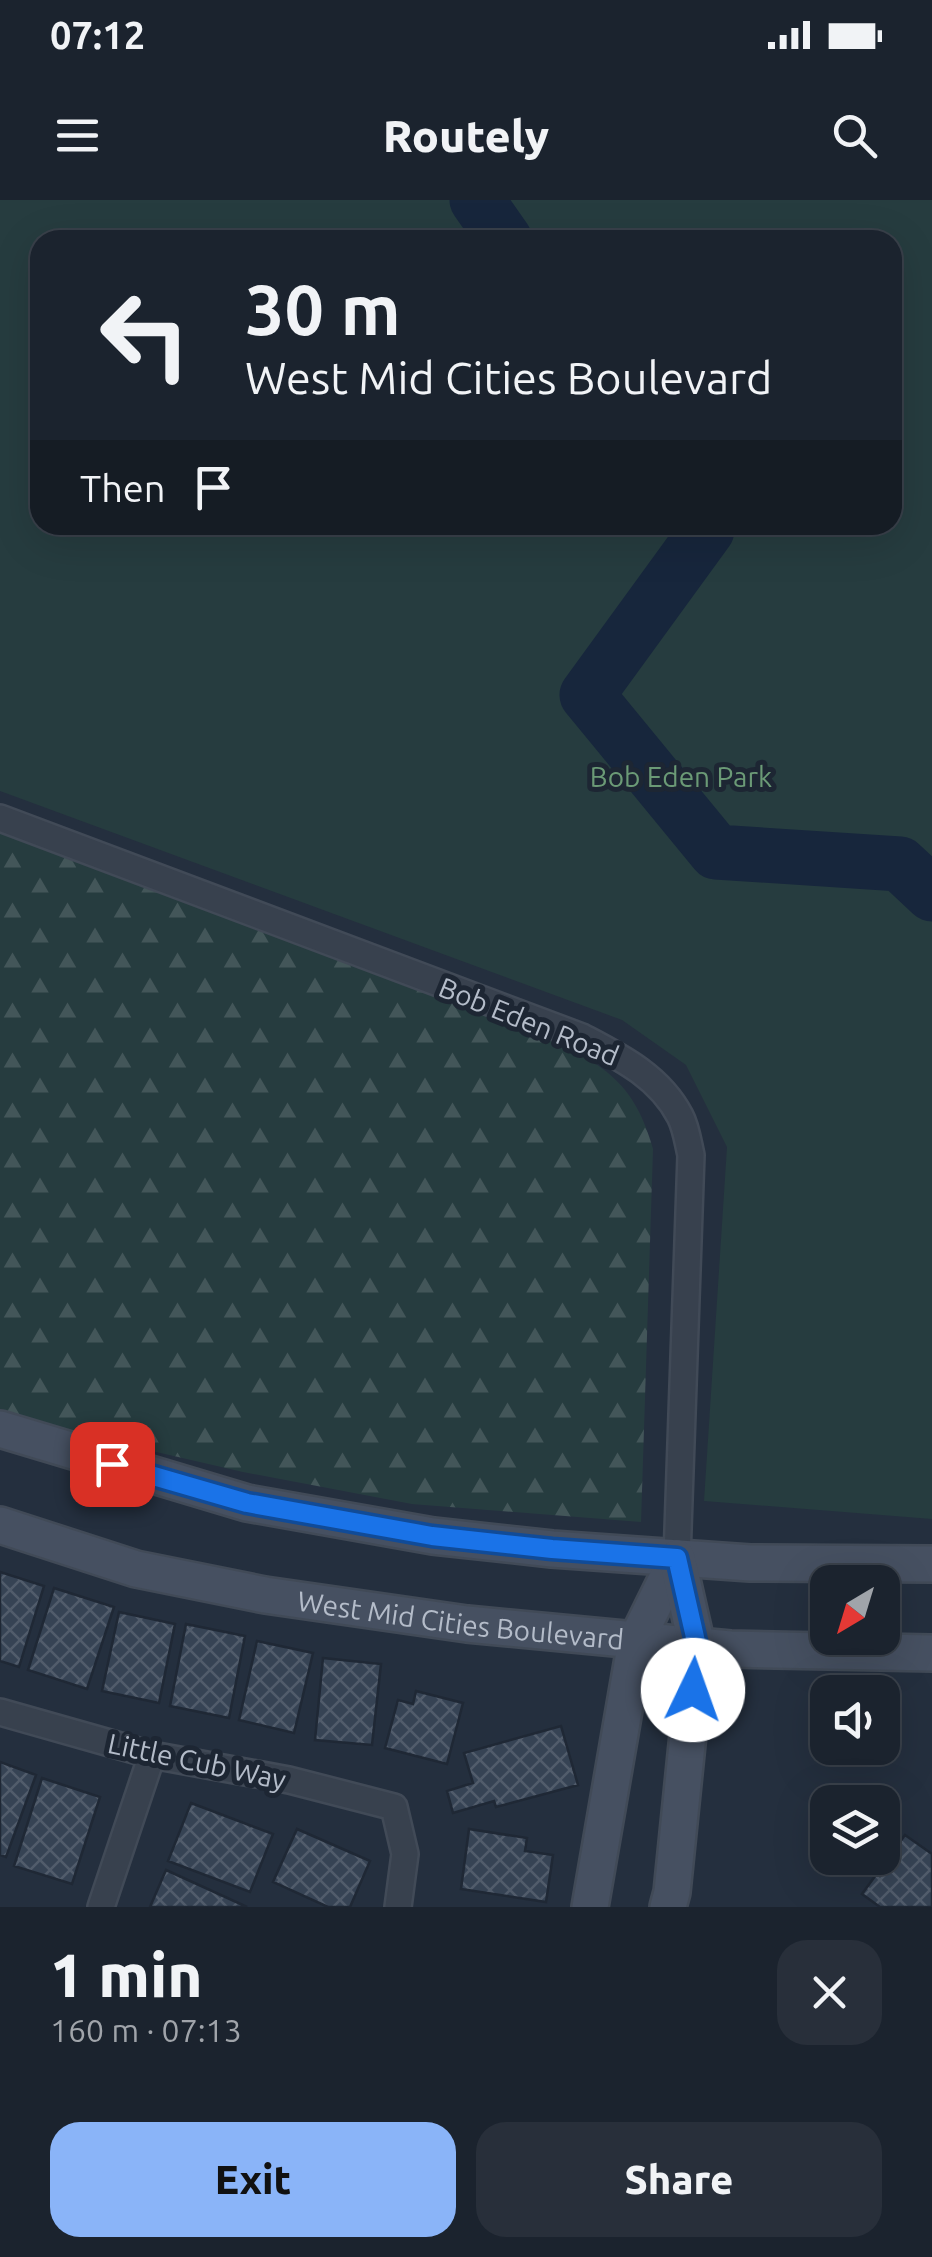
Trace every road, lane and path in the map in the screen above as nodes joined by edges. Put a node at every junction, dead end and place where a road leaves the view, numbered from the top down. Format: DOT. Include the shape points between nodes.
graph roads {
  1 [pos="0,818"];
  2 [pos="0,1429"];
  3 [pos="0,1525"];
  4 [pos="677,1558"];
  5 [pos="932,1564"];
  6 [pos="636,1641"];
  7 [pos="697,1646"];
  8 [pos="932,1653"];
  9 [pos="0,1712"];
  10 [pos="152,1755"];
  11 [pos="100,1907"];
  12 [pos="398,1907"];
  13 [pos="590,1907"];
  14 [pos="668,1907"];
  1 -- 4 [label="street, Bob Eden Road" via="582,1038 634,1065 657,1086 680,1117 691,1154"];
  2 -- 4 [label="main road" via="247,1503 432,1536"];
  3 -- 6 [label="main road, West Mid Cities Boulevard" via="136,1569 265,1595"];
  4 -- 5 [label="main road"];
  4 -- 6 [label="main road"];
  4 -- 7 [label="main road"];
  6 -- 7 [label="main road, West Mid Cities Boulevard"];
  6 -- 13 [label="main road"];
  7 -- 8 [label="main road, West Mid Cities Boulevard"];
  7 -- 14 [label="main road"];
  9 -- 10 [label="street, Little Cub Way"];
  10 -- 11 [label="street"];
  10 -- 12 [label="street, Little Cub Way" via="394,1806 405,1854"];
}
